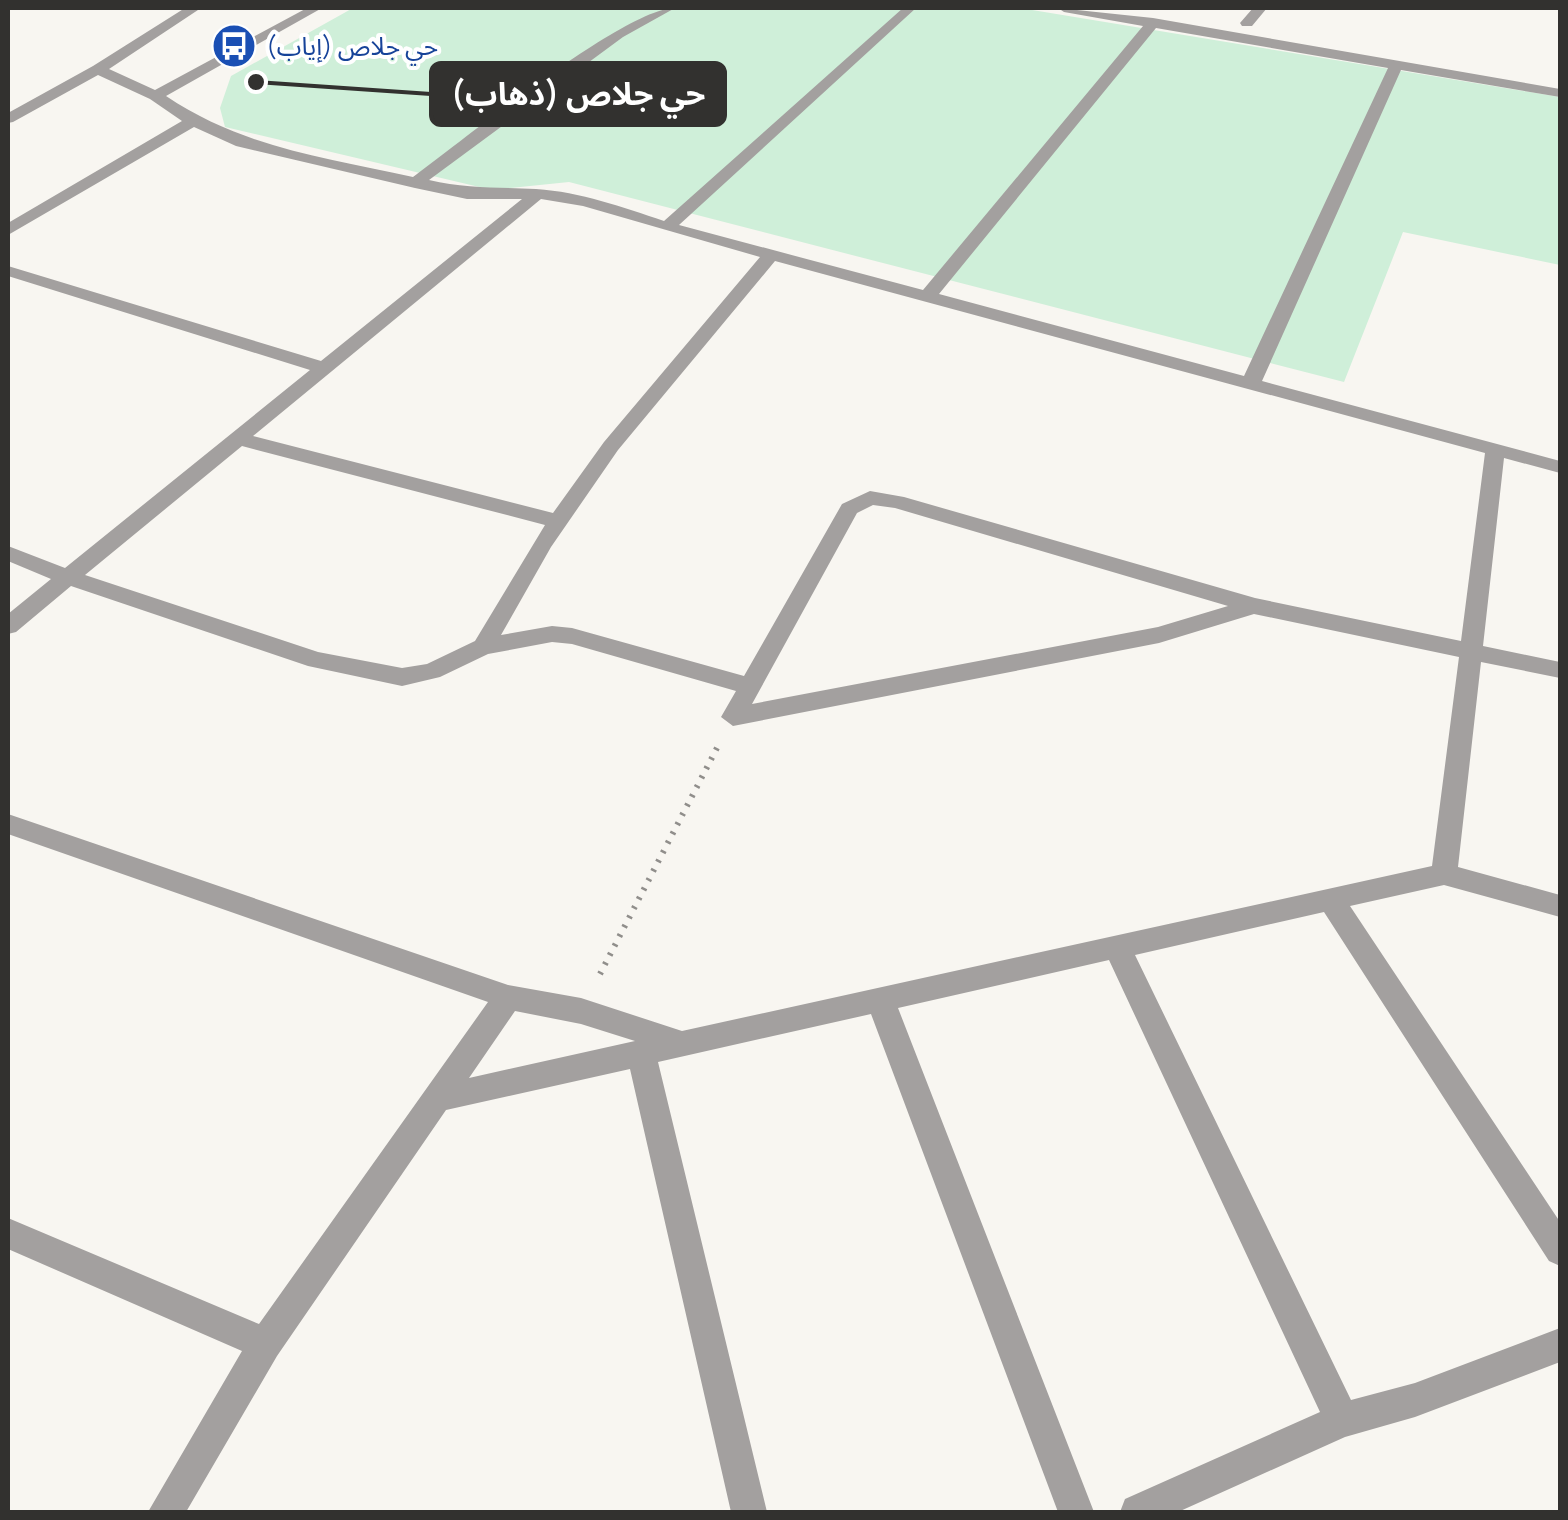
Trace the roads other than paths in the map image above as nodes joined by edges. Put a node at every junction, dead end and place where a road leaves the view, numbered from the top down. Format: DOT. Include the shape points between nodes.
graph roads {
  1 [pos="194,8"];
  2 [pos="316,8"];
  3 [pos="669,8"];
  4 [pos="910,8"];
  5 [pos="1064,8"];
  6 [pos="1260,8"];
  7 [pos="1153,22"];
  8 [pos="1247,23"];
  9 [pos="1397,64"];
  10 [pos="98,70"];
  11 [pos="1560,93"];
  12 [pos="154,96"];
  13 [pos="8,119"];
  14 [pos="193,121"];
  15 [pos="415,183"];
  16 [pos="538,194"];
  17 [pos="666,226"];
  18 [pos="8,230"];
  19 [pos="773,253"];
  20 [pos="8,272"];
  21 [pos="930,295"];
  22 [pos="323,368"];
  23 [pos="1250,384"];
  24 [pos="236,438"];
  25 [pos="1495,452"];
  26 [pos="1560,468"];
  27 [pos="558,521"];
  28 [pos="8,553"];
  29 [pos="64,576"];
  30 [pos="1254,606"];
  31 [pos="8,626"];
  32 [pos="482,647"];
  33 [pos="1471,648"];
  34 [pos="1560,670"];
  35 [pos="750,686"];
  36 [pos="8,824"];
  37 [pos="1444,874"];
  38 [pos="1330,900"];
  39 [pos="1560,906"];
  40 [pos="1118,949"];
  41 [pos="508,997"];
  42 [pos="880,1000"];
  43 [pos="683,1044"];
  44 [pos="642,1054"];
  45 [pos="434,1099"];
  46 [pos="8,1232"];
  47 [pos="1560,1250"];
  48 [pos="265,1344"];
  49 [pos="1560,1345"];
  50 [pos="1342,1420"];
  51 [pos="166,1512"];
  52 [pos="749,1512"];
  53 [pos="1076,1512"];
  54 [pos="1138,1512"];
  1 -- 10 [label="street"];
  2 -- 12 [label="street"];
  3 -- 15 [label="street" via="618,34"];
  4 -- 17 [label="street"];
  5 -- 7 [label="street"];
  6 -- 8 [label="street"];
  7 -- 9 [label="street"];
  7 -- 21 [label="street"];
  9 -- 11 [label="street"];
  9 -- 23 [label="street"];
  10 -- 12 [label="street"];
  10 -- 13 [label="street"];
  12 -- 14 [label="street"];
  14 -- 15 [label="street" via="242,143"];
  14 -- 18 [label="street"];
  15 -- 16 [label="street" via="482,196"];
  16 -- 17 [label="street"];
  16 -- 22 [label="street"];
  17 -- 19 [label="street"];
  19 -- 21 [label="street"];
  19 -- 27 [label="street" via="611,446"];
  20 -- 22 [label="street"];
  21 -- 23 [label="street"];
  22 -- 24 [label="street"];
  23 -- 25 [label="street"];
  24 -- 27 [label="street"];
  24 -- 29 [label="street"];
  25 -- 26 [label="street"];
  25 -- 33 [label="street"];
  27 -- 32 [label="street"];
  28 -- 29 [label="street"];
  29 -- 31 [label="street"];
  29 -- 32 [label="street" via="316,660 402,677"];
  30 -- 33 [label="street"];
  30 -- 35 [label="street" via="1158,635 733,717"];
  30 -- 35 [label="street" via="870,498 848,509"];
  32 -- 35 [label="street" via="572,636"];
  33 -- 34 [label="street"];
  33 -- 37 [label="street"];
  36 -- 41 [label="street"];
  37 -- 38 [label="street"];
  37 -- 39 [label="street"];
  38 -- 40 [label="street"];
  38 -- 47 [label="street"];
  40 -- 42 [label="street"];
  40 -- 50 [label="street"];
  41 -- 43 [label="street" via="581,1011"];
  41 -- 45 [label="street"];
  42 -- 43 [label="street"];
  42 -- 53 [label="street"];
  43 -- 44 [label="street"];
  44 -- 45 [label="street"];
  44 -- 52 [label="street"];
  45 -- 48 [label="street"];
  46 -- 48 [label="street"];
  48 -- 51 [label="street"];
  49 -- 50 [label="street"];
  50 -- 54 [label="street"];
}
